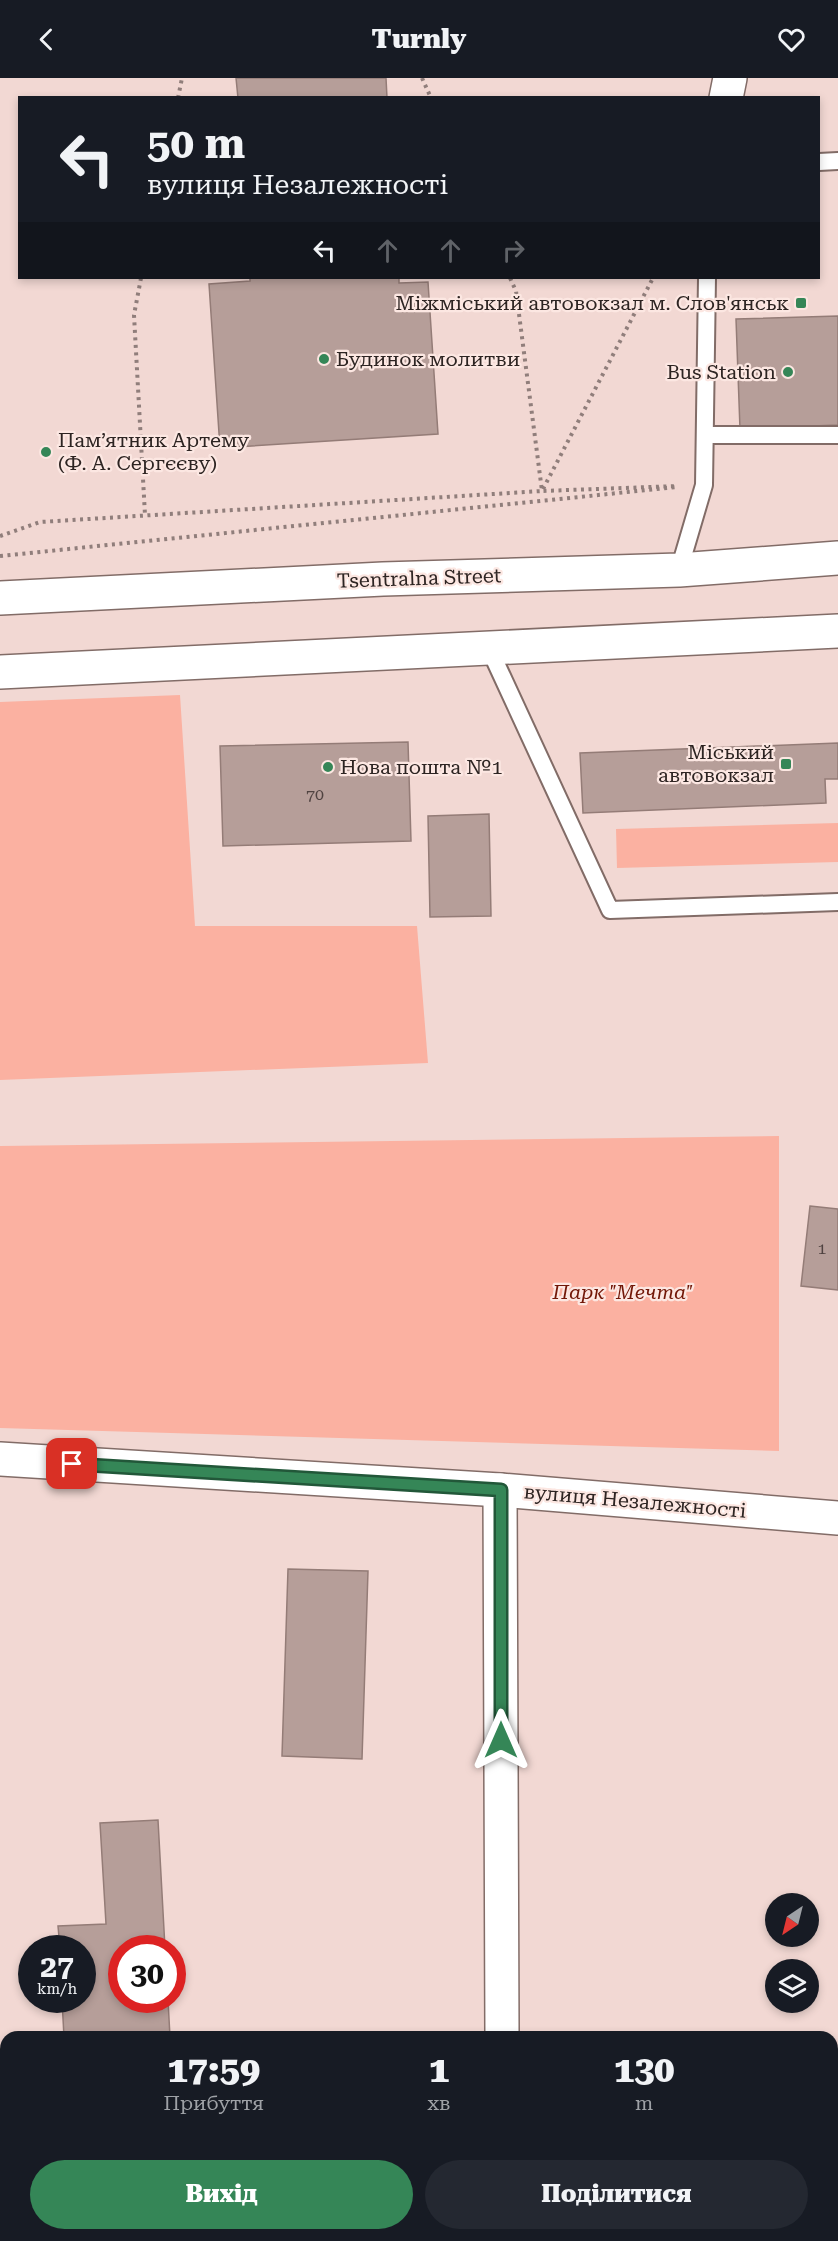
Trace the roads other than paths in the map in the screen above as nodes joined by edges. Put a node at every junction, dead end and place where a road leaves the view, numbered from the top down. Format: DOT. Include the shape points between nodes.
graph roads {
  1 [pos="730,78"];
  2 [pos="726,96"];
  3 [pos="838,161"];
  4 [pos="820,162"];
  5 [pos="707,279"];
  6 [pos="706,435"];
  7 [pos="838,435"];
  8 [pos="838,558"];
  9 [pos="679,570"];
  10 [pos="0,598"];
  11 [pos="838,631"];
  12 [pos="489,648"];
  13 [pos="0,672"];
  14 [pos="838,902"];
  15 [pos="0,1459"];
  16 [pos="501,1490"];
  17 [pos="838,1518"];
  18 [pos="502,2031"];
  1 -- 2 [label="street"];
  3 -- 4 [label="lane"];
  5 -- 6 [label="lane"];
  6 -- 7 [label="lane"];
  6 -- 9 [label="lane" via="704,485"];
  8 -- 9 [label="street, Tsentralna Street"];
  9 -- 10 [label="street, Tsentralna Street" via="383,579"];
  11 -- 12 [label="street"];
  12 -- 13 [label="street"];
  12 -- 14 [label="lane" via="610,910"];
  15 -- 16 [label="street, вулиця Незалежності"];
  16 -- 17 [label="street, вулиця Незалежності"];
  16 -- 18 [label="street"];
}
